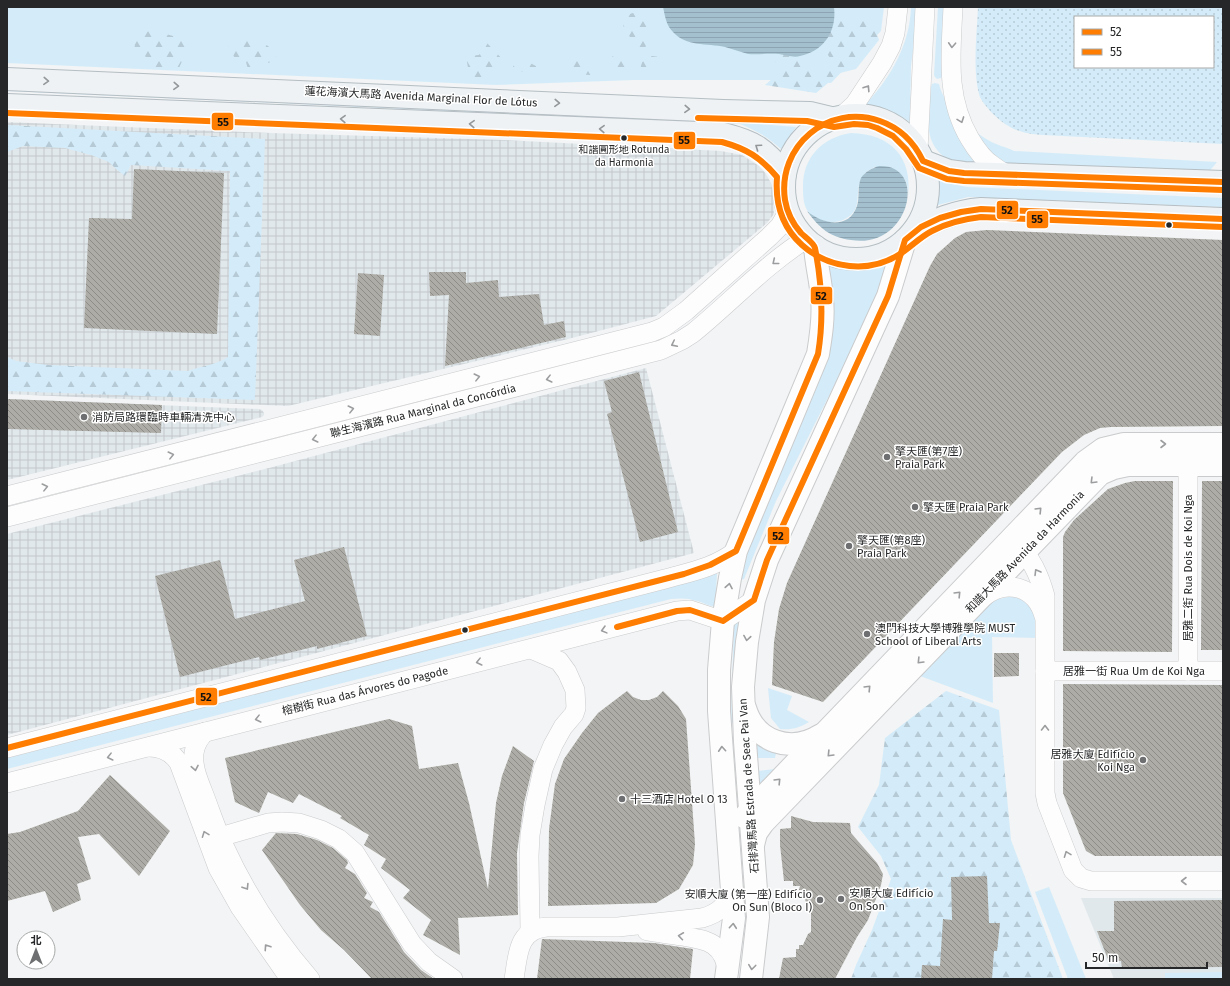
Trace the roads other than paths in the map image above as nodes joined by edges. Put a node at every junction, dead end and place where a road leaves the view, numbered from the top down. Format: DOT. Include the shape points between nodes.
graph roads {
  1 [pos="898,7"];
  2 [pos="925,7"];
  3 [pos="954,7"];
  4 [pos="7,79"];
  5 [pos="7,105"];
  6 [pos="838,118"];
  7 [pos="920,156"];
  8 [pos="785,174"];
  9 [pos="1008,175"];
  10 [pos="1223,182"];
  11 [pos="788,212"];
  12 [pos="1223,219"];
  13 [pos="908,237"];
  14 [pos="811,243"];
  15 [pos="1223,444"];
  16 [pos="1188,465"];
  17 [pos="1223,465"];
  18 [pos="7,496"];
  19 [pos="7,517"];
  20 [pos="1018,545"];
  21 [pos="736,552"];
  22 [pos="980,598"];
  23 [pos="754,600"];
  24 [pos="1045,620"];
  25 [pos="723,621"];
  26 [pos="531,649"];
  27 [pos="1045,671"];
  28 [pos="1188,671"];
  29 [pos="1223,671"];
  30 [pos="743,703"];
  31 [pos="205,732"];
  32 [pos="825,732"];
  33 [pos="148,747"];
  34 [pos="7,748"];
  35 [pos="7,783"];
  36 [pos="724,783"];
  37 [pos="782,804"];
  38 [pos="751,810"];
  39 [pos="220,837"];
  40 [pos="729,844"];
  41 [pos="753,845"];
  42 [pos="1223,881"];
  43 [pos="732,888"];
  44 [pos="618,927"];
  45 [pos="530,931"];
  46 [pos="727,976"];
  47 [pos="290,979"];
  48 [pos="310,979"];
  49 [pos="453,979"];
  50 [pos="514,979"];
  51 [pos="751,979"];
  6 -- 1 [label="street, one-way" via="855,104 882,63 895,33"];
  2 -- 7 [label="street"];
  3 -- 9 [label="street, one-way" via="950,69 954,101 964,129 980,155"];
  4 -- 6 [label="main road, 蓮花海濱大馬路 Avenida Marginal Flor de Lótus, one-way" via="810,113"];
  8 -- 5 [label="main road, one-way" via="770,156 752,143 723,134"];
  6 -- 7 [label="main road" via="859,116 877,119 893,126 907,136"];
  6 -- 8 [label="main road" via="817,127 802,140 791,156"];
  7 -- 9 [label="main road" via="949,170"];
  7 -- 13 [label="main road" via="928,180 927,199 922,217"];
  8 -- 11 [label="main road" via="784,194"];
  9 -- 10 [label="main road"];
  11 -- 14 [label="main road" via="796,227"];
  18 -- 11 [label="street, 聯生海濱路 Rua Marginal da Concórdia, one-way" via="652,332 673,321 697,301 769,237 780,226"];
  12 -- 13 [label="main road" via="981,209 948,215"];
  13 -- 14 [label="main road" via="892,250 861,259 829,254"];
  13 -- 23 [label="main road, 石排灣馬路 Estrada de Seac Pai Van" via="888,296 767,560"];
  14 -- 19 [label="street, 聯生海濱路 Rua Marginal da Concórdia, one-way" via="792,248 693,333 661,350"];
  14 -- 21 [label="main road" via="822,298 818,354"];
  20 -- 15 [label="main road, 和諧大馬路 Avenida da Harmonia, one-way" via="1086,462 1103,449 1124,444"];
  16 -- 17 [label="main road, 和諧大馬路 Avenida da Harmonia"];
  16 -- 20 [label="main road, 和諧大馬路 Avenida da Harmonia, one-way" via="1128,465 1100,474"];
  16 -- 28 [label="street, 居雅二街 Rua Dois de Koi Nga"];
  20 -- 22 [label="main road, 和諧大馬路 Avenida da Harmonia"];
  24 -- 20 [label="street, one-way" via="1045,596 1040,578"];
  32 -- 20 [label="main road, 和諧大馬路 Avenida da Harmonia, one-way"];
  25 -- 21 [label="main road, one-way"];
  21 -- 34 [label="street" via="712,566 672,577"];
  22 -- 24 [label="street" via="1001,587 1014,586 1035,598 1042,607"];
  22 -- 37 [label="main road, 和諧大馬路 Avenida da Harmonia, one-way"];
  23 -- 25 [label="street"];
  23 -- 30 [label="main road, 石排灣馬路 Estrada de Seac Pai Van, one-way" via="747,642"];
  24 -- 27 [label="street"];
  25 -- 26 [label="street, 榕樹街 Rua das Árvores do Pagode, one-way" via="690,610 677,611"];
  36 -- 25 [label="main road, one-way" via="719,711"];
  26 -- 31 [label="street, 榕樹街 Rua das Árvores do Pagode, one-way"];
  26 -- 45 [label="street" via="559,661 575,690 576,708 553,745 543,769 535,805 529,856"];
  27 -- 28 [label="street, 居雅一街 Rua Um de Koi Nga"];
  42 -- 27 [label="street, one-way" via="1091,881 1075,873 1045,793"];
  28 -- 29 [label="street, 居雅一街 Rua Um de Koi Nga"];
  30 -- 32 [label="main road" via="756,729 782,744 798,744 812,740"];
  30 -- 38 [label="main road, 石排灣馬路 Estrada de Seac Pai Van"];
  31 -- 33 [label="street, 榕樹街 Rua das Árvores do Pagode"];
  31 -- 39 [label="street, one-way" via="196,745 194,761 197,776"];
  38 -- 32 [label="main road, 和諧大馬路 Avenida da Harmonia, one-way"];
  33 -- 35 [label="street, 榕樹街 Rua das Árvores do Pagode, one-way"];
  47 -- 33 [label="street, one-way" via="240,907 218,868 179,763 167,751"];
  36 -- 38 [label="main road" via="737,803"];
  36 -- 40 [label="main road"];
  37 -- 38 [label="main road" via="771,809"];
  37 -- 41 [label="main road, 和諧大馬路 Avenida da Harmonia" via="763,823 756,833"];
  38 -- 40 [label="main road, 和諧大馬路 Avenida da Harmonia" via="732,832"];
  38 -- 41 [label="main road, 石排灣馬路 Estrada de Seac Pai Van"];
  39 -- 48 [label="street, one-way" via="236,871 272,929"];
  39 -- 49 [label="street" via="268,823 282,822 299,823 339,839 355,853 412,944 429,962"];
  40 -- 43 [label="main road"];
  41 -- 51 [label="main road, 石排灣馬路 Estrada de Seac Pai Van, one-way" via="758,917"];
  43 -- 44 [label="street" via="722,909 712,915"];
  46 -- 43 [label="main road, one-way" via="734,918"];
  44 -- 45 [label="street" via="547,927"];
  46 -- 44 [label="street, one-way" via="726,962 721,951 712,943 702,939"];
  45 -- 50 [label="street" via="520,944"];
}
